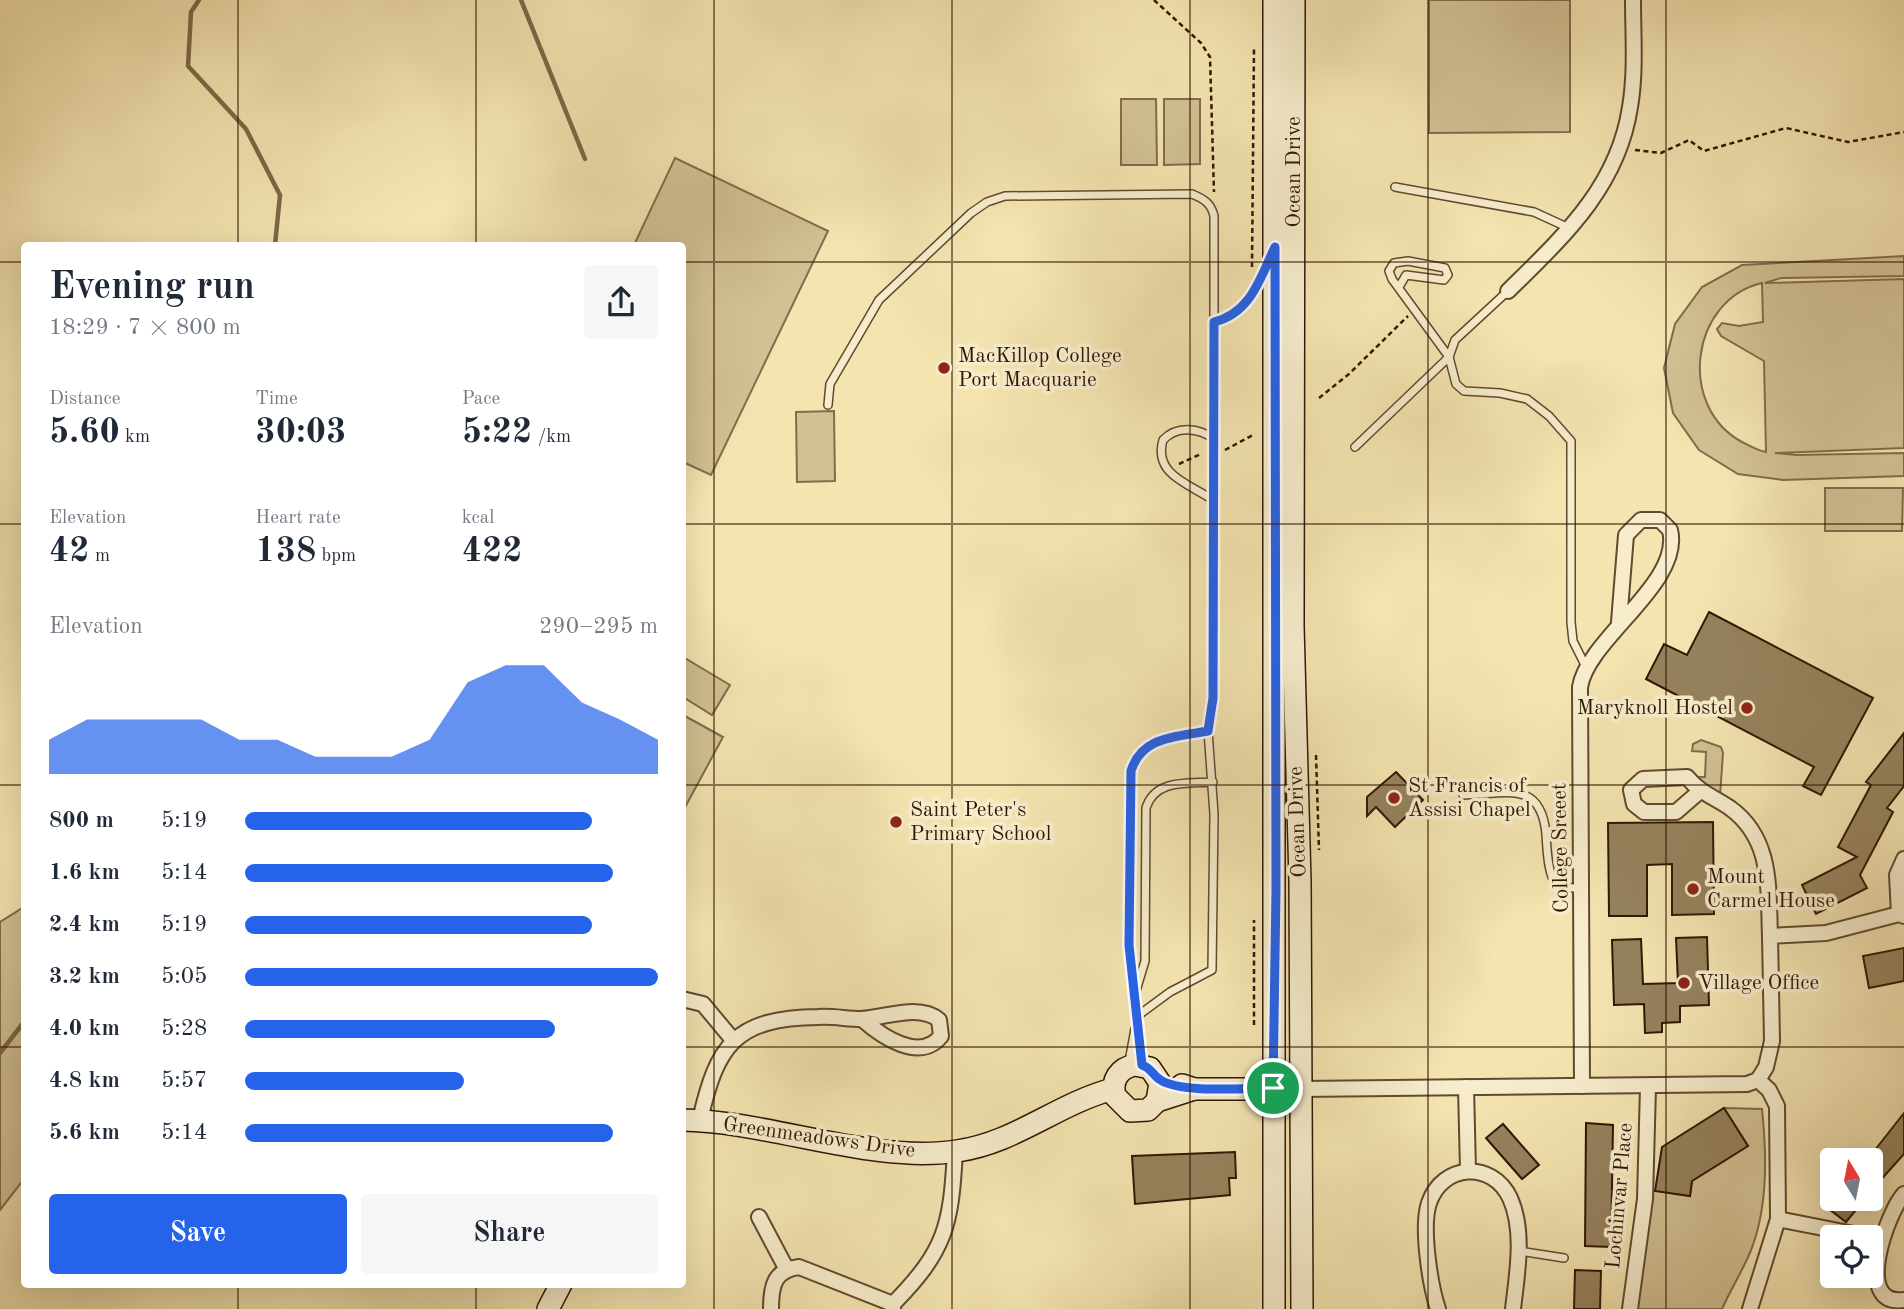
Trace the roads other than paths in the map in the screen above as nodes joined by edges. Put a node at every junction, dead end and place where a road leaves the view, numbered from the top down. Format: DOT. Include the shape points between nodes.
graph roads {
  1 [pos="1274,0"];
  2 [pos="1294,0"];
  3 [pos="1633,0"];
  4 [pos="1395,187"];
  5 [pos="1571,229"];
  6 [pos="1275,247"];
  7 [pos="1399,287"];
  8 [pos="1508,291"];
  9 [pos="1214,322"];
  10 [pos="1449,357"];
  11 [pos="828,405"];
  12 [pos="1214,439"];
  13 [pos="1356,447"];
  14 [pos="1213,500"];
  15 [pos="1619,622"];
  16 [pos="1587,670"];
  17 [pos="1208,731"];
  18 [pos="1213,782"];
  19 [pos="1699,792"];
  20 [pos="1463,795"];
  21 [pos="1904,859"];
  22 [pos="1583,889"];
  23 [pos="1902,915"];
  24 [pos="1770,936"];
  25 [pos="1134,998"];
  26 [pos="686,1000"];
  27 [pos="862,1019"];
  28 [pos="1136,1021"];
  29 [pos="733,1040"];
  30 [pos="1143,1070"];
  31 [pos="1758,1080"];
  32 [pos="1582,1086"];
  33 [pos="1466,1087"];
  34 [pos="1648,1087"];
  35 [pos="1273,1088"];
  36 [pos="1194,1089"];
  37 [pos="1301,1089"];
  38 [pos="1116,1096"];
  39 [pos="1157,1101"];
  40 [pos="692,1120"];
  41 [pos="955,1152"];
  42 [pos="1468,1171"];
  43 [pos="1904,1194"];
  44 [pos="759,1217"];
  45 [pos="1778,1219"];
  46 [pos="1883,1225"];
  47 [pos="1820,1227"];
  48 [pos="1518,1251"];
  49 [pos="1564,1258"];
  50 [pos="786,1268"];
  51 [pos="559,1288"];
  52 [pos="1879,1288"];
  53 [pos="1904,1300"];
  54 [pos="893,1307"];
  55 [pos="548,1309"];
  56 [pos="771,1309"];
  57 [pos="1274,1309"];
  58 [pos="1302,1309"];
  59 [pos="1438,1309"];
  60 [pos="1513,1309"];
  61 [pos="1630,1309"];
  62 [pos="1750,1309"];
  1 -- 6 [label="main road, Ocean Drive"];
  2 -- 37 [label="main road, Ocean Drive" via="1293,626"];
  3 -- 5 [label="street" via="1631,104 1621,148 1601,189"];
  4 -- 5 [label="lane" via="1534,212"];
  5 -- 8 [label="street"];
  6 -- 9 [label="lane" via="1251,298 1236,314"];
  6 -- 35 [label="main road, Ocean Drive"];
  7 -- 7 [label="lane" via="1388,271 1394,263 1435,264 1447,271 1444,280 1406,275"];
  7 -- 10 [label="lane"];
  8 -- 10 [label="lane" via="1455,340"];
  9 -- 11 [label="lane" via="1214,216 1207,202 1192,194 1005,196 987,202 878,300 830,384"];
  9 -- 12 [label="lane"];
  10 -- 13 [label="lane"];
  10 -- 16 [label="lane" via="1456,384 1464,391 1527,399 1571,441 1571,622 1576,652"];
  12 -- 14 [label="lane"];
  12 -- 14 [label="lane" via="1204,432 1177,431 1163,440 1160,450 1172,476"];
  14 -- 17 [label="lane" via="1213,698"];
  15 -- 15 [label="street" via="1626,536 1640,520 1660,520 1670,530 1671,554 1631,615"];
  15 -- 16 [label="street, College Sreeet"];
  16 -- 22 [label="street, College Sreeet" via="1580,695"];
  17 -- 18 [label="lane"];
  17 -- 25 [label="lane" via="1152,742 1135,759 1131,771 1129,945"];
  18 -- 25 [label="lane" via="1165,786 1150,795 1146,808 1145,961"];
  18 -- 28 [label="lane" via="1212,970 1170,992"];
  19 -- 19 [label="street" via="1687,777 1643,779 1632,790 1634,804 1644,812 1676,812"];
  19 -- 24 [label="street" via="1743,819 1765,853"];
  20 -- 22 [label="lane" via="1521,794 1536,800 1544,812 1552,877 1565,887"];
  21 -- 23 [label="street" via="1896,875"];
  22 -- 32 [label="street, College Sreeet"];
  23 -- 24 [label="street" via="1826,933"];
  24 -- 31 [label="street" via="1772,1041"];
  25 -- 28 [label="lane"];
  26 -- 29 [label="street" via="703,1004"];
  27 -- 27 [label="street" via="924,1012 940,1020 941,1036 924,1048 904,1045"];
  27 -- 29 [label="street" via="786,1019"];
  28 -- 30 [label="lane"];
  28 -- 30 [label="lane"];
  29 -- 40 [label="street" via="710,1075"];
  30 -- 36 [label="main road, Greenmeadows Drive"];
  30 -- 38 [label="main road" via="1117,1075"];
  30 -- 39 [label="main road" via="1161,1087"];
  31 -- 34 [label="street" via="1735,1086"];
  31 -- 45 [label="street" via="1777,1106"];
  32 -- 33 [label="street"];
  32 -- 34 [label="street"];
  33 -- 37 [label="street"];
  33 -- 42 [label="street"];
  34 -- 61 [label="street, Lochinvar Place" via="1645,1199"];
  35 -- 36 [label="main road, Greenmeadows Drive"];
  35 -- 37 [label="main road, Greenmeadows Drive"];
  35 -- 57 [label="main road, Ocean Drive"];
  36 -- 39 [label="main road, Greenmeadows Drive"];
  37 -- 58 [label="main road, Ocean Drive"];
  38 -- 39 [label="main road, Greenmeadows Drive" via="1136,1112 1148,1110"];
  38 -- 41 [label="main road, Greenmeadows Drive" via="1046,1125 1034,1124 1007,1139"];
  40 -- 41 [label="main road, Greenmeadows Drive" via="867,1147"];
  41 -- 54 [label="street" via="946,1231 921,1275"];
  42 -- 48 [label="street" via="1493,1177 1503,1186 1515,1215"];
  42 -- 59 [label="street" via="1443,1181 1428,1206 1429,1255"];
  43 -- 46 [label="street"];
  44 -- 50 [label="street"];
  45 -- 47 [label="street"];
  45 -- 62 [label="street"];
  48 -- 49 [label="lane"];
  48 -- 60 [label="street"];
  50 -- 54 [label="street" via="809,1269"];
  50 -- 56 [label="street" via="773,1283"];
  51 -- 55 [label="main road"];
  52 -- 53 [label="street" via="1888,1298"];
}
